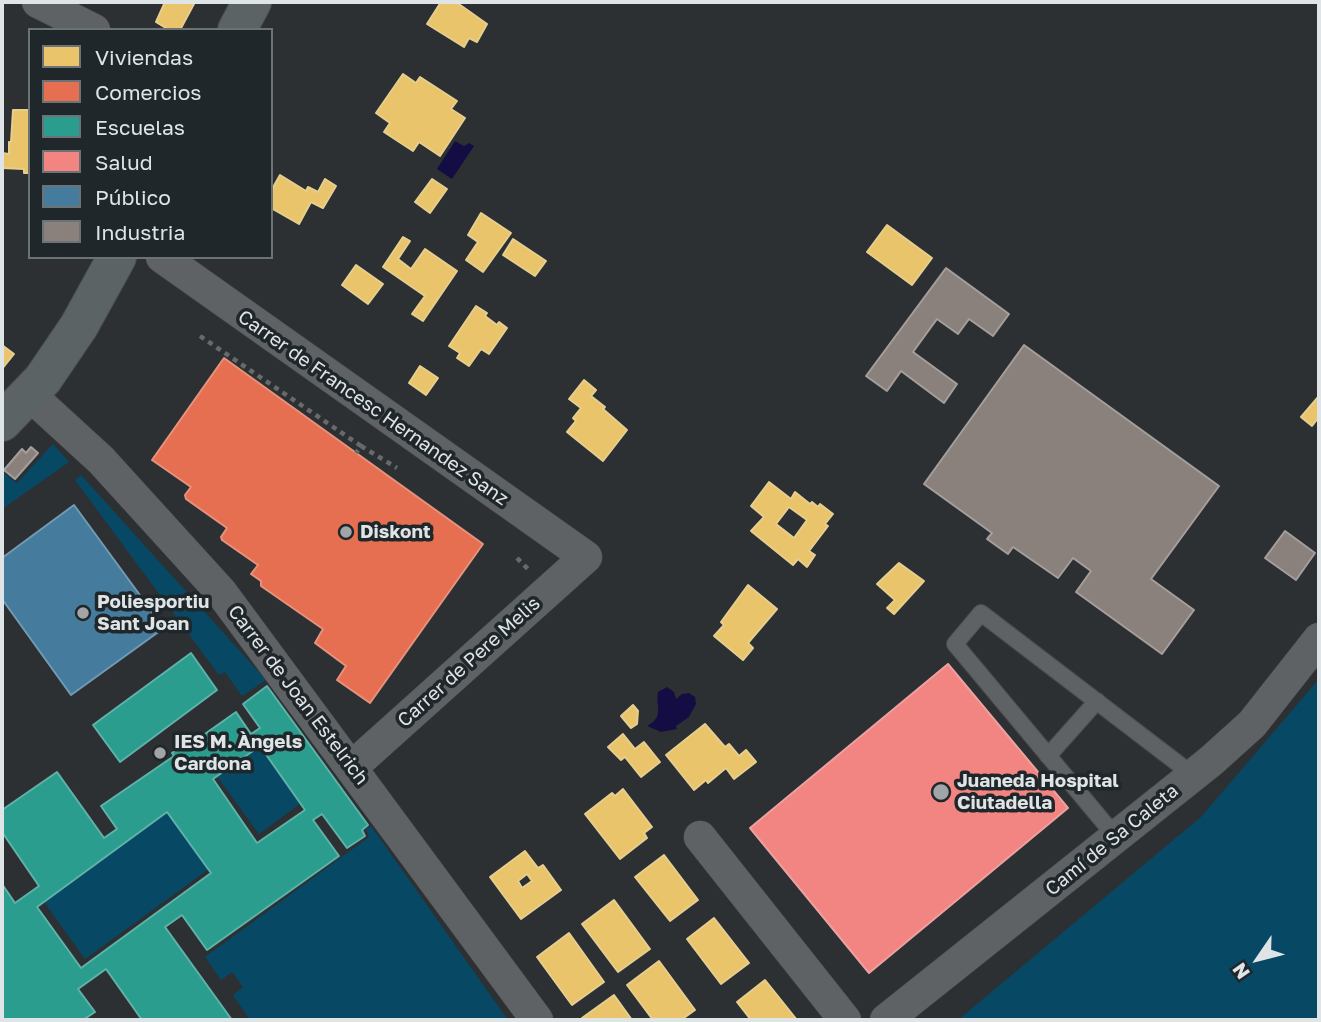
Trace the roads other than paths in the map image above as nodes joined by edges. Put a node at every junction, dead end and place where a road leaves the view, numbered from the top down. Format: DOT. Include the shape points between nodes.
graph roads {
  1 [pos="38,2"];
  2 [pos="251,2"];
  3 [pos="90,28"];
  4 [pos="238,28"];
  5 [pos="165,259"];
  6 [pos="109,269"];
  7 [pos="11,412"];
  8 [pos="586,557"];
  9 [pos="1319,639"];
  10 [pos="1097,701"];
  11 [pos="1048,756"];
  12 [pos="352,767"];
  13 [pos="1193,775"];
  14 [pos="700,837"];
  15 [pos="1116,837"];
  16 [pos="537,1020"];
  17 [pos="845,1020"];
  18 [pos="886,1020"];
  1 -- 3 [label="street"];
  2 -- 4 [label="street"];
  5 -- 8 [label="street, Carrer de Francesc Hernandez Sanz"];
  6 -- 7 [label="street" via="79,326"];
  7 -- 12 [label="street, Carrer de Joan Estelrich" via="101,460 221,592"];
  8 -- 12 [label="street, Carrer de Pere Melis"];
  9 -- 13 [label="street, Camí de Sa Caleta" via="1252,724"];
  10 -- 11 [label="lane"];
  10 -- 11 [label="lane" via="981,613 955,644"];
  10 -- 13 [label="lane"];
  11 -- 15 [label="lane"];
  12 -- 16 [label="street, Carrer de Joan Estelrich"];
  13 -- 15 [label="street, Camí de Sa Caleta"];
  14 -- 17 [label="street"];
  15 -- 18 [label="street, Camí de Sa Caleta"];
}
